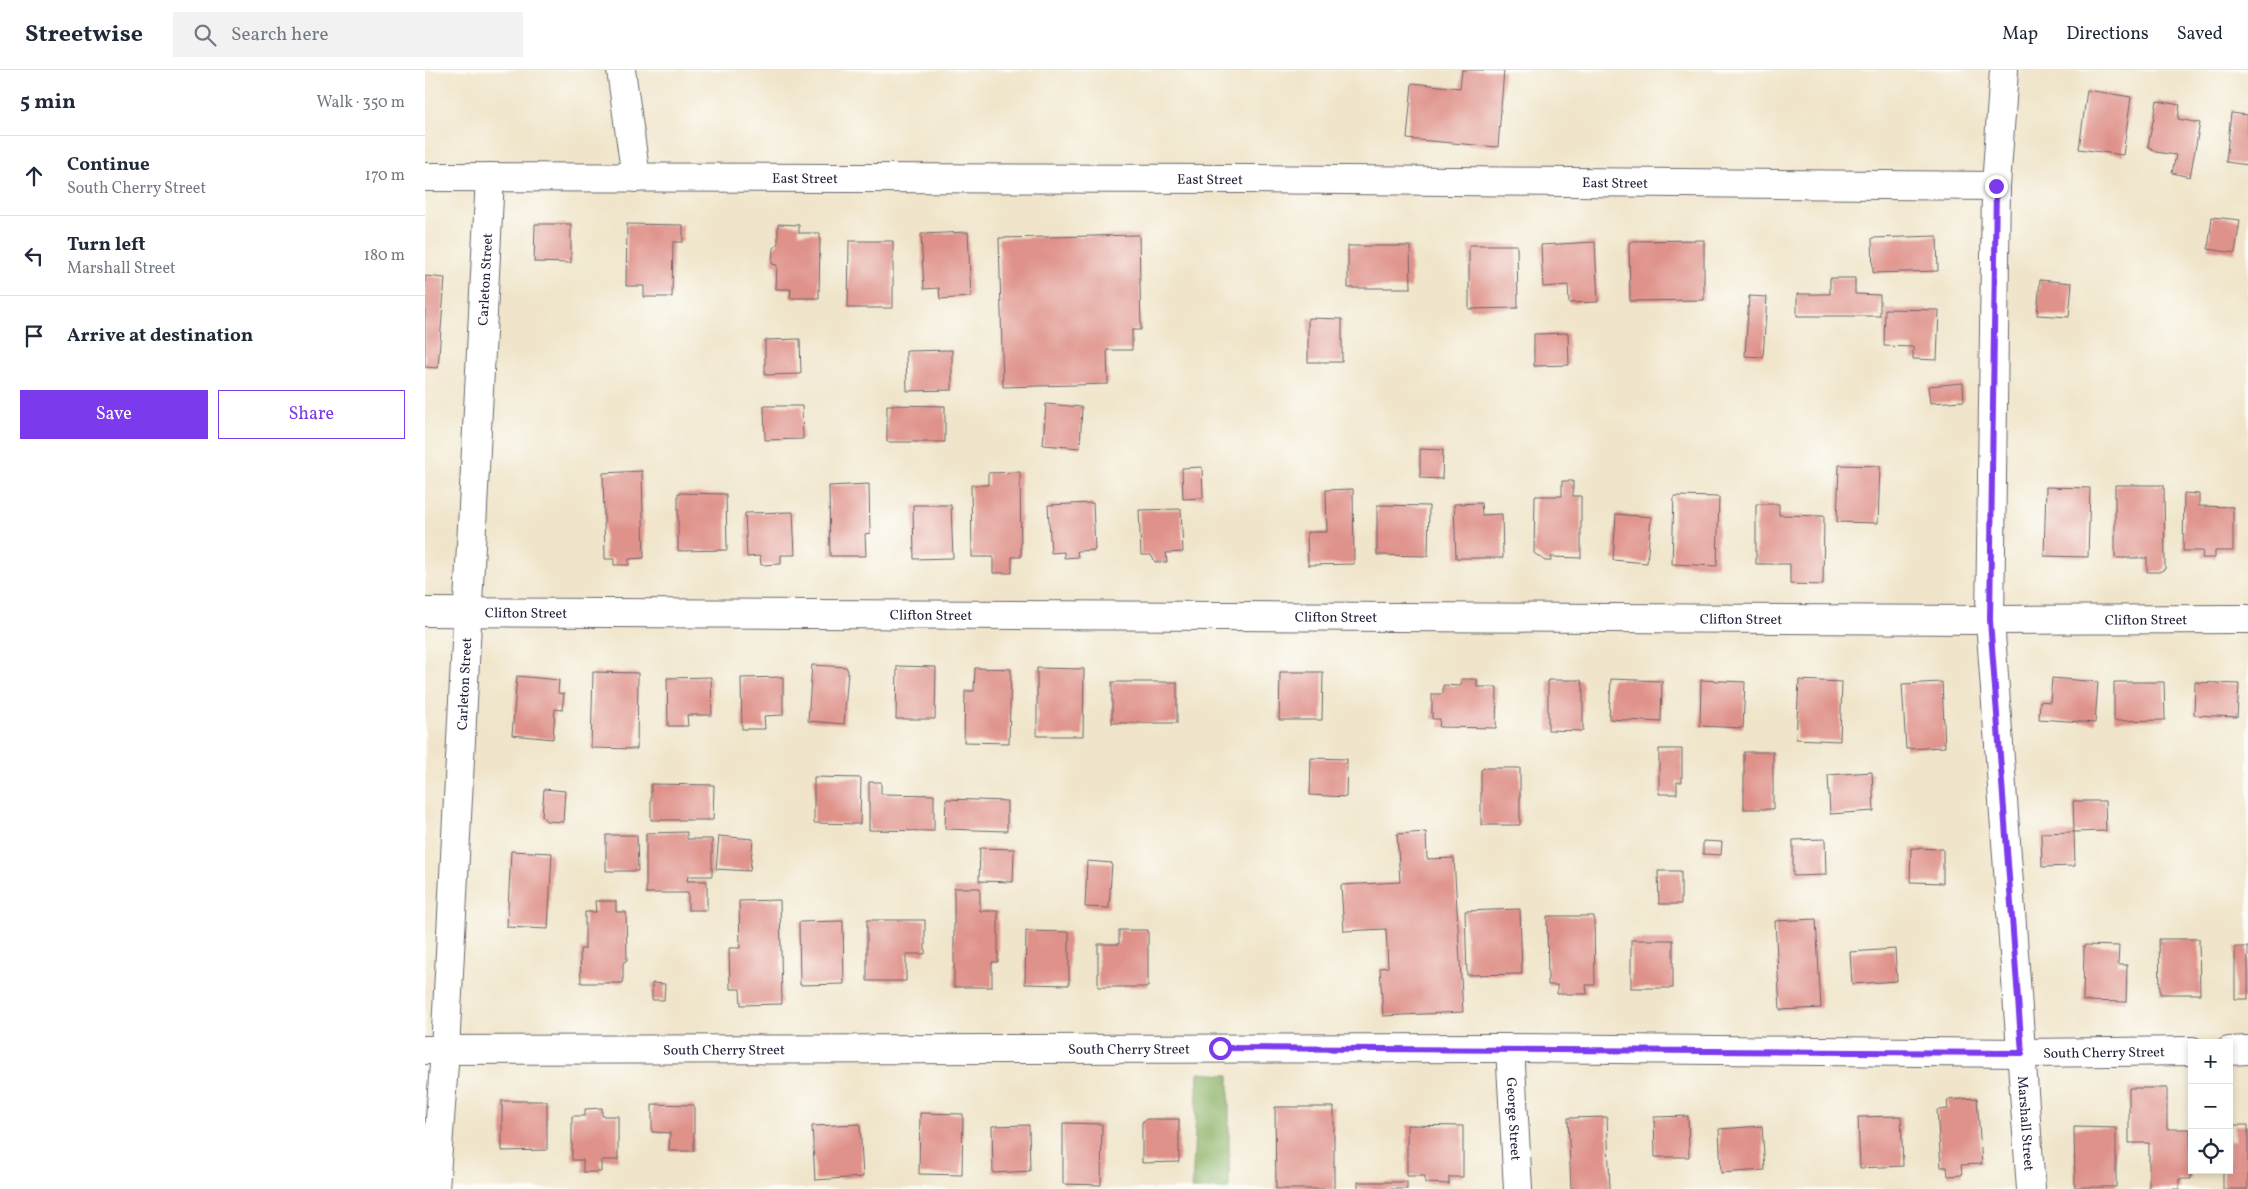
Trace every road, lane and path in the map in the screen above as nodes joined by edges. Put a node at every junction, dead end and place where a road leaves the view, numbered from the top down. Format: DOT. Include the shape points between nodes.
graph roads {
  1 [pos="621,70"];
  2 [pos="2004,70"];
  3 [pos="425,177"];
  4 [pos="490,178"];
  5 [pos="636,178"];
  6 [pos="1996,186"];
  7 [pos="425,612"];
  8 [pos="467,612"];
  9 [pos="2248,619"];
  10 [pos="1990,620"];
  11 [pos="1510,1048"];
  12 [pos="435,1050"];
  13 [pos="2233,1050"];
  14 [pos="2248,1050"];
  15 [pos="2188,1051"];
  16 [pos="2022,1053"];
  17 [pos="435,1189"];
  18 [pos="1518,1189"];
  19 [pos="2031,1189"];
  1 -- 5 [label="street"];
  2 -- 6 [label="street, Marshall Street"];
  3 -- 4 [label="street, East Street"];
  4 -- 5 [label="street, East Street"];
  4 -- 8 [label="street, Carleton Street"];
  5 -- 6 [label="street, East Street" via="1239,179"];
  6 -- 10 [label="street, Marshall Street"];
  7 -- 8 [label="street, Clifton Street"];
  8 -- 10 [label="street, Clifton Street"];
  8 -- 12 [label="street, Carleton Street"];
  9 -- 10 [label="street, Clifton Street"];
  10 -- 16 [label="street, Marshall Street"];
  11 -- 12 [label="street, South Cherry Street"];
  11 -- 16 [label="street, South Cherry Street"];
  11 -- 18 [label="street, George Street"];
  12 -- 17 [label="street, Carleton Street"];
  13 -- 14 [label="street"];
  15 -- 16 [label="street, South Cherry Street"];
  16 -- 19 [label="street, Marshall Street"];
}
